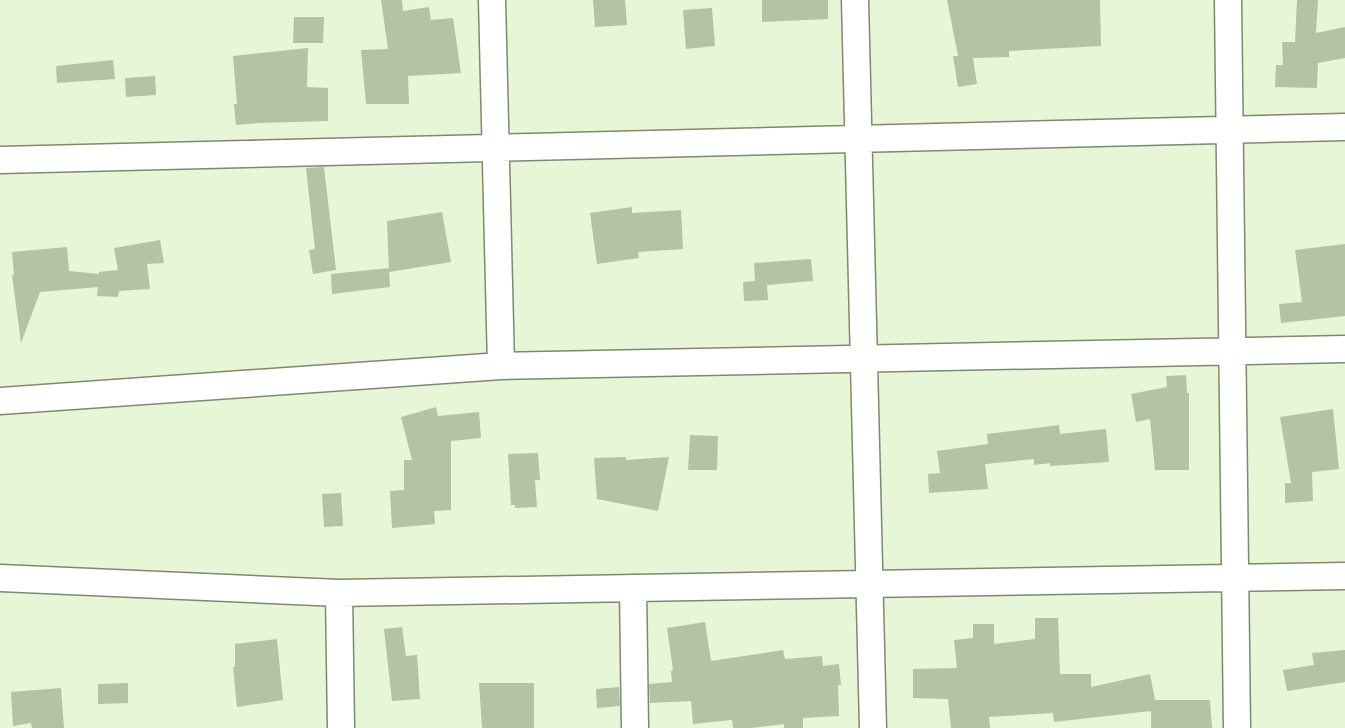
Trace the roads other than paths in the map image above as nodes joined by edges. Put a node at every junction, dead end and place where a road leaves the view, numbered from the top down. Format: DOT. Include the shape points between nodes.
graph roads {
  1 [pos="492,0"];
  2 [pos="855,0"];
  3 [pos="1228,0"];
  4 [pos="1345,127"];
  5 [pos="1229,130"];
  6 [pos="858,139"];
  7 [pos="495,148"];
  8 [pos="0,160"];
  9 [pos="1345,349"];
  10 [pos="1232,351"];
  11 [pos="864,358"];
  12 [pos="501,366"];
  13 [pos="0,401"];
  14 [pos="1345,576"];
  15 [pos="0,578"];
  16 [pos="1235,578"];
  17 [pos="869,584"];
  18 [pos="633,588"];
  19 [pos="339,593"];
  20 [pos="341,728"];
  21 [pos="635,728"];
  22 [pos="873,728"];
  23 [pos="1237,728"];
  1 -- 7 [label="street"];
  2 -- 6 [label="street"];
  3 -- 5 [label="street"];
  4 -- 5 [label="street"];
  5 -- 6 [label="street"];
  5 -- 10 [label="street"];
  6 -- 7 [label="street"];
  6 -- 11 [label="street"];
  7 -- 8 [label="street"];
  7 -- 12 [label="street"];
  9 -- 10 [label="street"];
  10 -- 11 [label="street"];
  10 -- 16 [label="street"];
  11 -- 12 [label="street"];
  11 -- 17 [label="street"];
  12 -- 13 [label="street"];
  14 -- 16 [label="street"];
  15 -- 19 [label="street"];
  16 -- 17 [label="street"];
  16 -- 23 [label="street"];
  17 -- 18 [label="street"];
  17 -- 22 [label="street"];
  18 -- 19 [label="street"];
  18 -- 21 [label="street"];
  19 -- 20 [label="street"];
}
